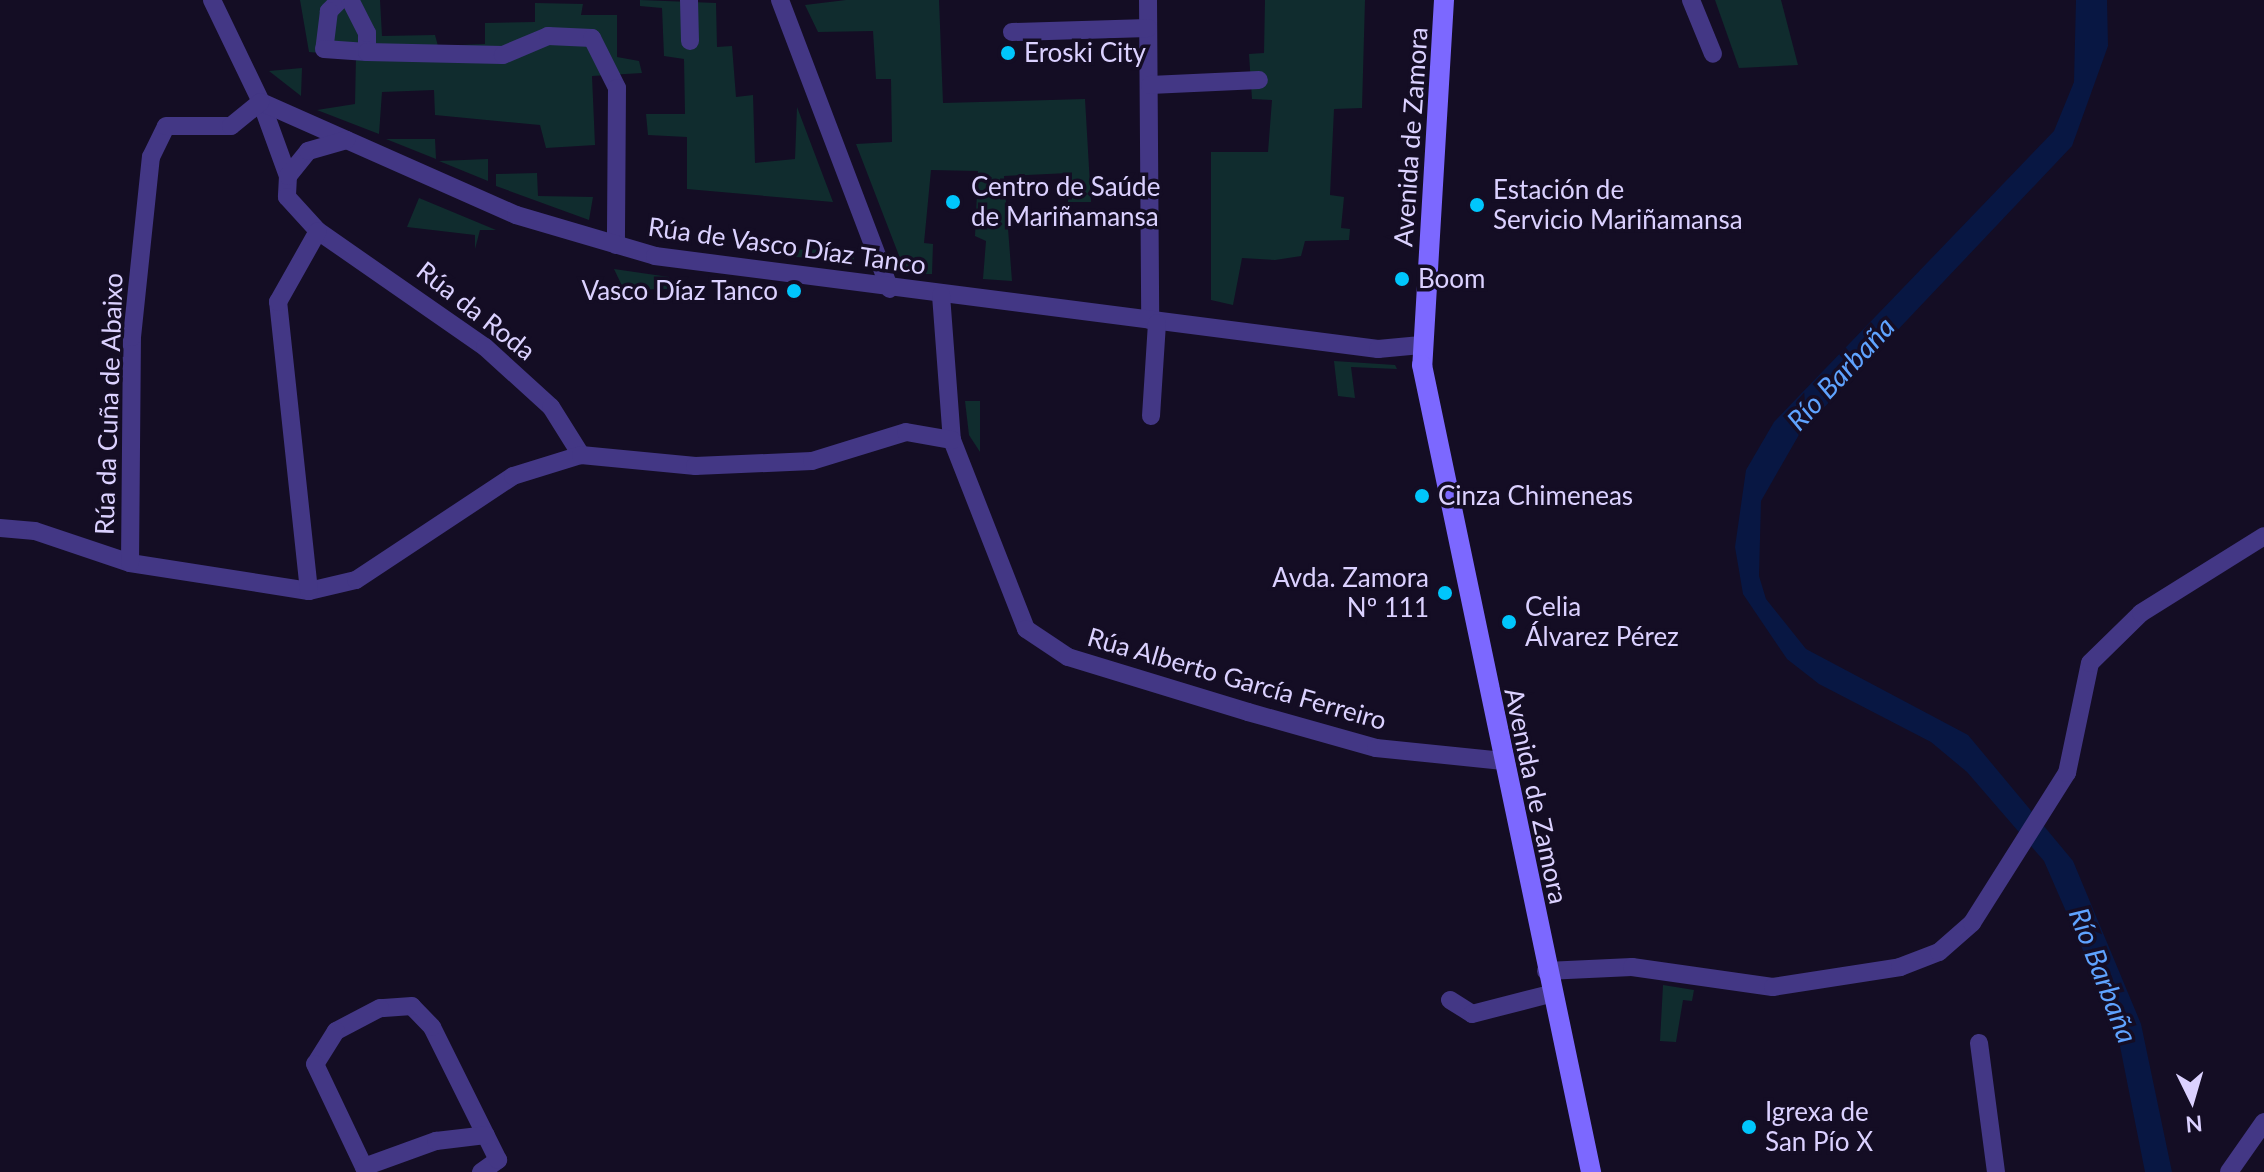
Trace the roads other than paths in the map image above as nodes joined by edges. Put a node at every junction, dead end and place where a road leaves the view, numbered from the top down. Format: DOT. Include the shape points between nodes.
graph roads {
  1 [pos="212,0"];
  2 [pos="340,0"];
  3 [pos="350,0"];
  4 [pos="689,0"];
  5 [pos="780,0"];
  6 [pos="1148,0"];
  7 [pos="1444,0"];
  8 [pos="1691,0"];
  9 [pos="1148,28"];
  10 [pos="1012,32"];
  11 [pos="690,41"];
  12 [pos="367,52"];
  13 [pos="1713,54"];
  14 [pos="1259,80"];
  15 [pos="1150,85"];
  16 [pos="261,102"];
  17 [pos="346,140"];
  18 [pos="288,176"];
  19 [pos="318,231"];
  20 [pos="616,245"];
  21 [pos="890,289"];
  22 [pos="941,295"];
  23 [pos="1154,321"];
  24 [pos="1421,345"];
  25 [pos="1151,416"];
  26 [pos="952,440"];
  27 [pos="581,455"];
  28 [pos="0,528"];
  29 [pos="2264,536"];
  30 [pos="130,563"];
  31 [pos="309,591"];
  32 [pos="1503,761"];
  33 [pos="1546,971"];
  34 [pos="1550,994"];
  35 [pos="1450,1000"];
  36 [pos="1979,1043"];
  37 [pos="2264,1122"];
  38 [pos="486,1135"];
  39 [pos="481,1172"];
  40 [pos="1591,1172"];
  41 [pos="1996,1172"];
  42 [pos="2229,1172"];
  1 -- 16 [label="street"];
  2 -- 12 [label="street" via="329,11 324,49"];
  3 -- 12 [label="street" via="367,33"];
  4 -- 11 [label="street"];
  5 -- 21 [label="street"];
  6 -- 9 [label="street"];
  7 -- 24 [label="street, Avenida de Zamora"];
  8 -- 13 [label="street"];
  9 -- 10 [label="street"];
  9 -- 15 [label="street"];
  12 -- 20 [label="street" via="503,55 548,36 592,38 617,88"];
  14 -- 15 [label="street"];
  15 -- 23 [label="street"];
  16 -- 17 [label="street, Rúa de Vasco Díaz Tanco"];
  16 -- 18 [label="street, Rúa da Roda"];
  16 -- 30 [label="street, Rúa da Cuña de Abaixo" via="231,126 166,126 151,157 132,337"];
  17 -- 18 [label="street" via="308,151"];
  17 -- 20 [label="street, Rúa de Vasco Díaz Tanco" via="516,215"];
  18 -- 19 [label="street, Rúa da Roda" via="287,197"];
  19 -- 27 [label="street, Rúa da Roda" via="485,347 551,407"];
  19 -- 31 [label="street" via="278,302"];
  20 -- 21 [label="street, Rúa de Vasco Díaz Tanco"];
  21 -- 22 [label="street, Rúa de Vasco Díaz Tanco"];
  22 -- 23 [label="street, Rúa de Vasco Díaz Tanco"];
  22 -- 26 [label="street, Rúa Alberto García Ferreiro"];
  23 -- 24 [label="street, Rúa de Vasco Díaz Tanco" via="1378,349"];
  23 -- 25 [label="street"];
  24 -- 32 [label="street, Avenida de Zamora"];
  26 -- 27 [label="street, Rúa da Cuña de Abaixo" via="906,432 812,461 695,466"];
  26 -- 32 [label="street, Rúa Alberto García Ferreiro" via="1026,629 1068,657 1376,748"];
  27 -- 31 [label="street, Rúa da Cuña de Abaixo" via="513,476 356,580"];
  28 -- 30 [label="street" via="35,531"];
  29 -- 33 [label="street" via="2141,613 2090,663 2067,773 2005,876 1955,940 1900,967 1773,987 1632,967"];
  30 -- 31 [label="street, Rúa da Cuña de Abaixo"];
  32 -- 33 [label="street, Avenida de Zamora"];
  33 -- 34 [label="street, Avenida de Zamora"];
  34 -- 35 [label="street" via="1472,1014"];
  34 -- 40 [label="street, Avenida de Zamora"];
  36 -- 41 [label="street"];
  37 -- 42 [label="street"];
  38 -- 38 [label="street" via="436,1141 364,1167 315,1064 336,1031 380,1008 412,1006 432,1027"];
  38 -- 39 [label="street" via="498,1160"];
}
